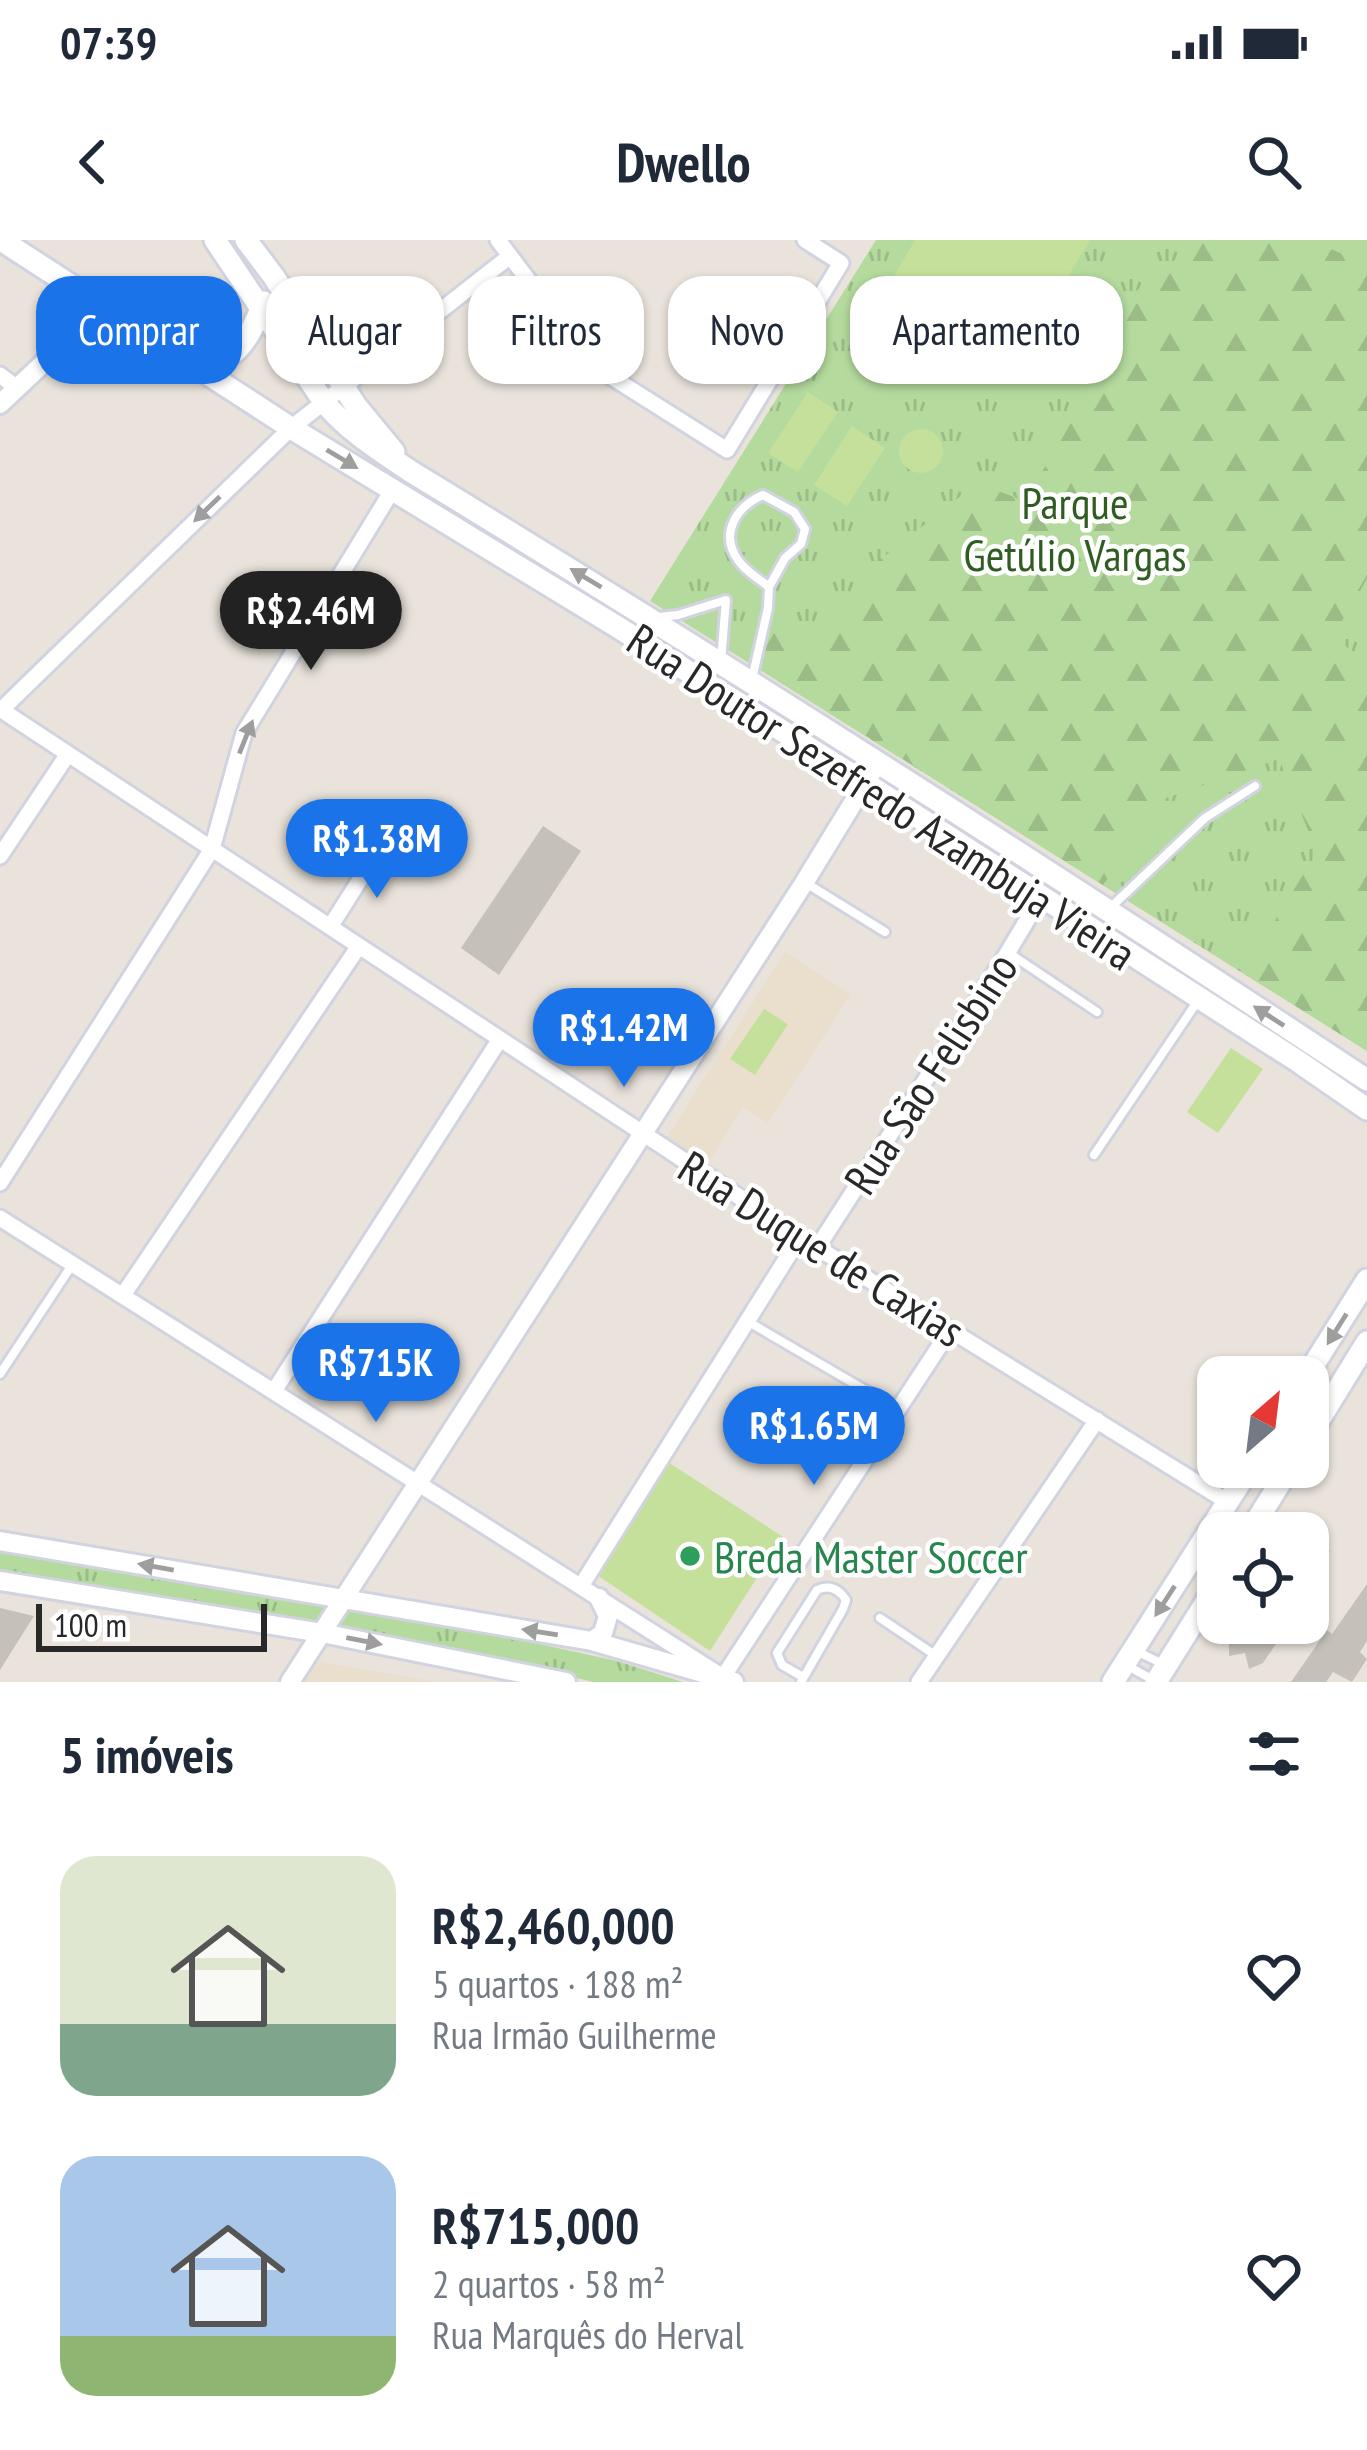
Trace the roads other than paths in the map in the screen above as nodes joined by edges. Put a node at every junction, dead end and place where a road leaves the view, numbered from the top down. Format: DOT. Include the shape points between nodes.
graph roads {
  1 [pos="2,240"];
  2 [pos="215,240"];
  3 [pos="246,240"];
  4 [pos="498,240"];
  5 [pos="805,240"];
  6 [pos="510,256"];
  7 [pos="58,276"];
  8 [pos="273,276"];
  9 [pos="266,296"];
  10 [pos="261,308"];
  11 [pos="242,345"];
  12 [pos="36,370"];
  13 [pos="0,375"];
  14 [pos="226,384"];
  15 [pos="341,384"];
  16 [pos="343,387"];
  17 [pos="17,388"];
  18 [pos="324,402"];
  19 [pos="0,404"];
  20 [pos="291,428"];
  21 [pos="410,471"];
  22 [pos="393,490"];
  23 [pos="769,587"];
  24 [pos="651,618"];
  25 [pos="721,662"];
  26 [pos="752,680"];
  27 [pos="1,709"];
  28 [pos="68,754"];
  29 [pos="878,761"];
  30 [pos="865,782"];
  31 [pos="1255,786"];
  32 [pos="380,848"];
  33 [pos="212,849"];
  34 [pos="0,856"];
  35 [pos="804,883"];
  36 [pos="1041,897"];
  37 [pos="1108,909"];
  38 [pos="330,927"];
  39 [pos="885,932"];
  40 [pos="359,946"];
  41 [pos="1008,952"];
  42 [pos="1199,998"];
  43 [pos="1097,1012"];
  44 [pos="500,1039"];
  45 [pos="1367,1080"];
  46 [pos="1367,1109"];
  47 [pos="641,1132"];
  48 [pos="1094,1155"];
  49 [pos="0,1183"];
  50 [pos="0,1219"];
  51 [pos="800,1237"];
  52 [pos="817,1248"];
  53 [pos="73,1264"];
  54 [pos="1367,1280"];
  55 [pos="123,1295"];
  56 [pos="747,1321"];
  57 [pos="950,1330"];
  58 [pos="1367,1342"];
  59 [pos="1319,1356"];
  60 [pos="0,1374"];
  61 [pos="274,1391"];
  62 [pos="1329,1404"];
  63 [pos="896,1408"];
  64 [pos="1097,1420"];
  65 [pos="417,1481"];
  66 [pos="1237,1488"];
  67 [pos="1228,1502"];
  68 [pos="0,1541"];
  69 [pos="0,1581"];
  70 [pos="580,1586"];
  71 [pos="344,1598"];
  72 [pos="599,1598"];
  73 [pos="1197,1617"];
  74 [pos="880,1618"];
  75 [pos="322,1633"];
  76 [pos="592,1641"];
  77 [pos="936,1656"];
  78 [pos="1124,1665"];
  79 [pos="1160,1677"];
  80 [pos="729,1679"];
  81 [pos="802,1680"];
  82 [pos="290,1682"];
  83 [pos="566,1682"];
  84 [pos="919,1682"];
  1 -- 7 [label="main road, Rua Doutor Sezefredo Azambuja Vieira"];
  2 -- 10 [label="main road, Rua Doutor Sezefredo Azambuja Vieira"];
  3 -- 8 [label="main road, Rua Doutor Sezefredo Azambuja Vieira"];
  4 -- 6 [label="street"];
  5 -- 6 [label="street" via="841,263 727,450 610,376"];
  6 -- 16 [label="street"];
  9 -- 10 [label="main road"];
  10 -- 11 [label="main road"];
  10 -- 18 [label="main road, Rua Doutor Sezefredo Azambuja Vieira"];
  12 -- 17 [label="street"];
  13 -- 17 [label="street"];
  14 -- 20 [label="main road, Rua Doutor Sezefredo Azambuja Vieira"];
  15 -- 16 [label="main road, Rua Doutor Sezefredo Azambuja Vieira"];
  16 -- 18 [label="street"];
  16 -- 21 [label="main road, Rua Doutor Sezefredo Azambuja Vieira"];
  17 -- 19 [label="street"];
  18 -- 20 [label="street"];
  18 -- 21 [label="main road, Rua Doutor Sezefredo Azambuja Vieira"];
  20 -- 22 [label="main road, Rua Doutor Sezefredo Azambuja Vieira, one-way"];
  20 -- 27 [label="street, one-way"];
  24 -- 21 [label="main road, Rua Doutor Sezefredo Azambuja Vieira, one-way"];
  22 -- 30 [label="main road, Rua Doutor Sezefredo Azambuja Vieira"];
  33 -- 22 [label="street, one-way" via="244,733"];
  23 -- 23 [label="lane" via="806,529 763,495 735,515 730,539 737,559"];
  23 -- 26 [label="lane"];
  24 -- 25 [label="main road, Rua Doutor Sezefredo Azambuja Vieira"];
  24 -- 25 [label="lane" via="726,601"];
  25 -- 26 [label="main road, Rua Doutor Sezefredo Azambuja Vieira"];
  26 -- 29 [label="main road, Rua Doutor Sezefredo Azambuja Vieira"];
  27 -- 28 [label="street, Rua Duque de Caxias"];
  28 -- 33 [label="street, Rua Duque de Caxias"];
  28 -- 34 [label="street"];
  29 -- 30 [label="street"];
  29 -- 37 [label="main road, Rua Doutor Sezefredo Azambuja Vieira"];
  30 -- 35 [label="street"];
  30 -- 36 [label="main road, Rua Doutor Sezefredo Azambuja Vieira"];
  31 -- 37 [label="lane" via="1205,818"];
  32 -- 38 [label="street"];
  33 -- 38 [label="street, Rua Duque de Caxias"];
  33 -- 49 [label="street"];
  35 -- 39 [label="lane"];
  35 -- 47 [label="street"];
  36 -- 41 [label="street, Rua São Felisbino"];
  36 -- 42 [label="main road, Rua Doutor Sezefredo Azambuja Vieira"];
  45 -- 37 [label="main road, Rua Doutor Sezefredo Azambuja Vieira, one-way"];
  38 -- 40 [label="street, Rua Duque de Caxias"];
  40 -- 44 [label="street, Rua Duque de Caxias"];
  40 -- 55 [label="street"];
  41 -- 43 [label="lane"];
  41 -- 52 [label="street, Rua São Felisbino"];
  42 -- 46 [label="main road, Rua Doutor Sezefredo Azambuja Vieira"];
  42 -- 48 [label="lane"];
  44 -- 47 [label="street, Rua Duque de Caxias"];
  44 -- 61 [label="street"];
  47 -- 51 [label="street, Rua Duque de Caxias"];
  47 -- 65 [label="street"];
  50 -- 53 [label="street"];
  51 -- 52 [label="street, Rua Duque de Caxias"];
  51 -- 56 [label="street"];
  52 -- 57 [label="street, Rua Duque de Caxias"];
  53 -- 55 [label="street"];
  53 -- 60 [label="lane"];
  54 -- 59 [label="main road, one-way"];
  55 -- 61 [label="street"];
  56 -- 63 [label="lane"];
  56 -- 70 [label="street"];
  57 -- 63 [label="street"];
  57 -- 64 [label="street, Rua Duque de Caxias"];
  58 -- 62 [label="main road"];
  61 -- 65 [label="street"];
  63 -- 80 [label="street"];
  64 -- 67 [label="street, Rua Duque de Caxias"];
  64 -- 77 [label="street"];
  65 -- 70 [label="street"];
  65 -- 71 [label="street"];
  66 -- 67 [label="main road"];
  67 -- 78 [label="main road, one-way"];
  71 -- 68 [label="street, one-way"];
  69 -- 75 [label="street"];
  70 -- 72 [label="street"];
  71 -- 75 [label="street"];
  76 -- 71 [label="street, one-way"];
  72 -- 76 [label="street" via="608,1616"];
  72 -- 80 [label="street"];
  73 -- 79 [label="main road"];
  74 -- 77 [label="lane"];
  75 -- 82 [label="street"];
  75 -- 83 [label="street, one-way"];
  76 -- 80 [label="street"];
  77 -- 84 [label="street"];
  78 -- 79 [label="lane"];
  78 -- 79 [label="lane"];
  81 -- 81 [label="lane" via="843,1609 846,1600 834,1588 817,1590 777,1652"];
}
